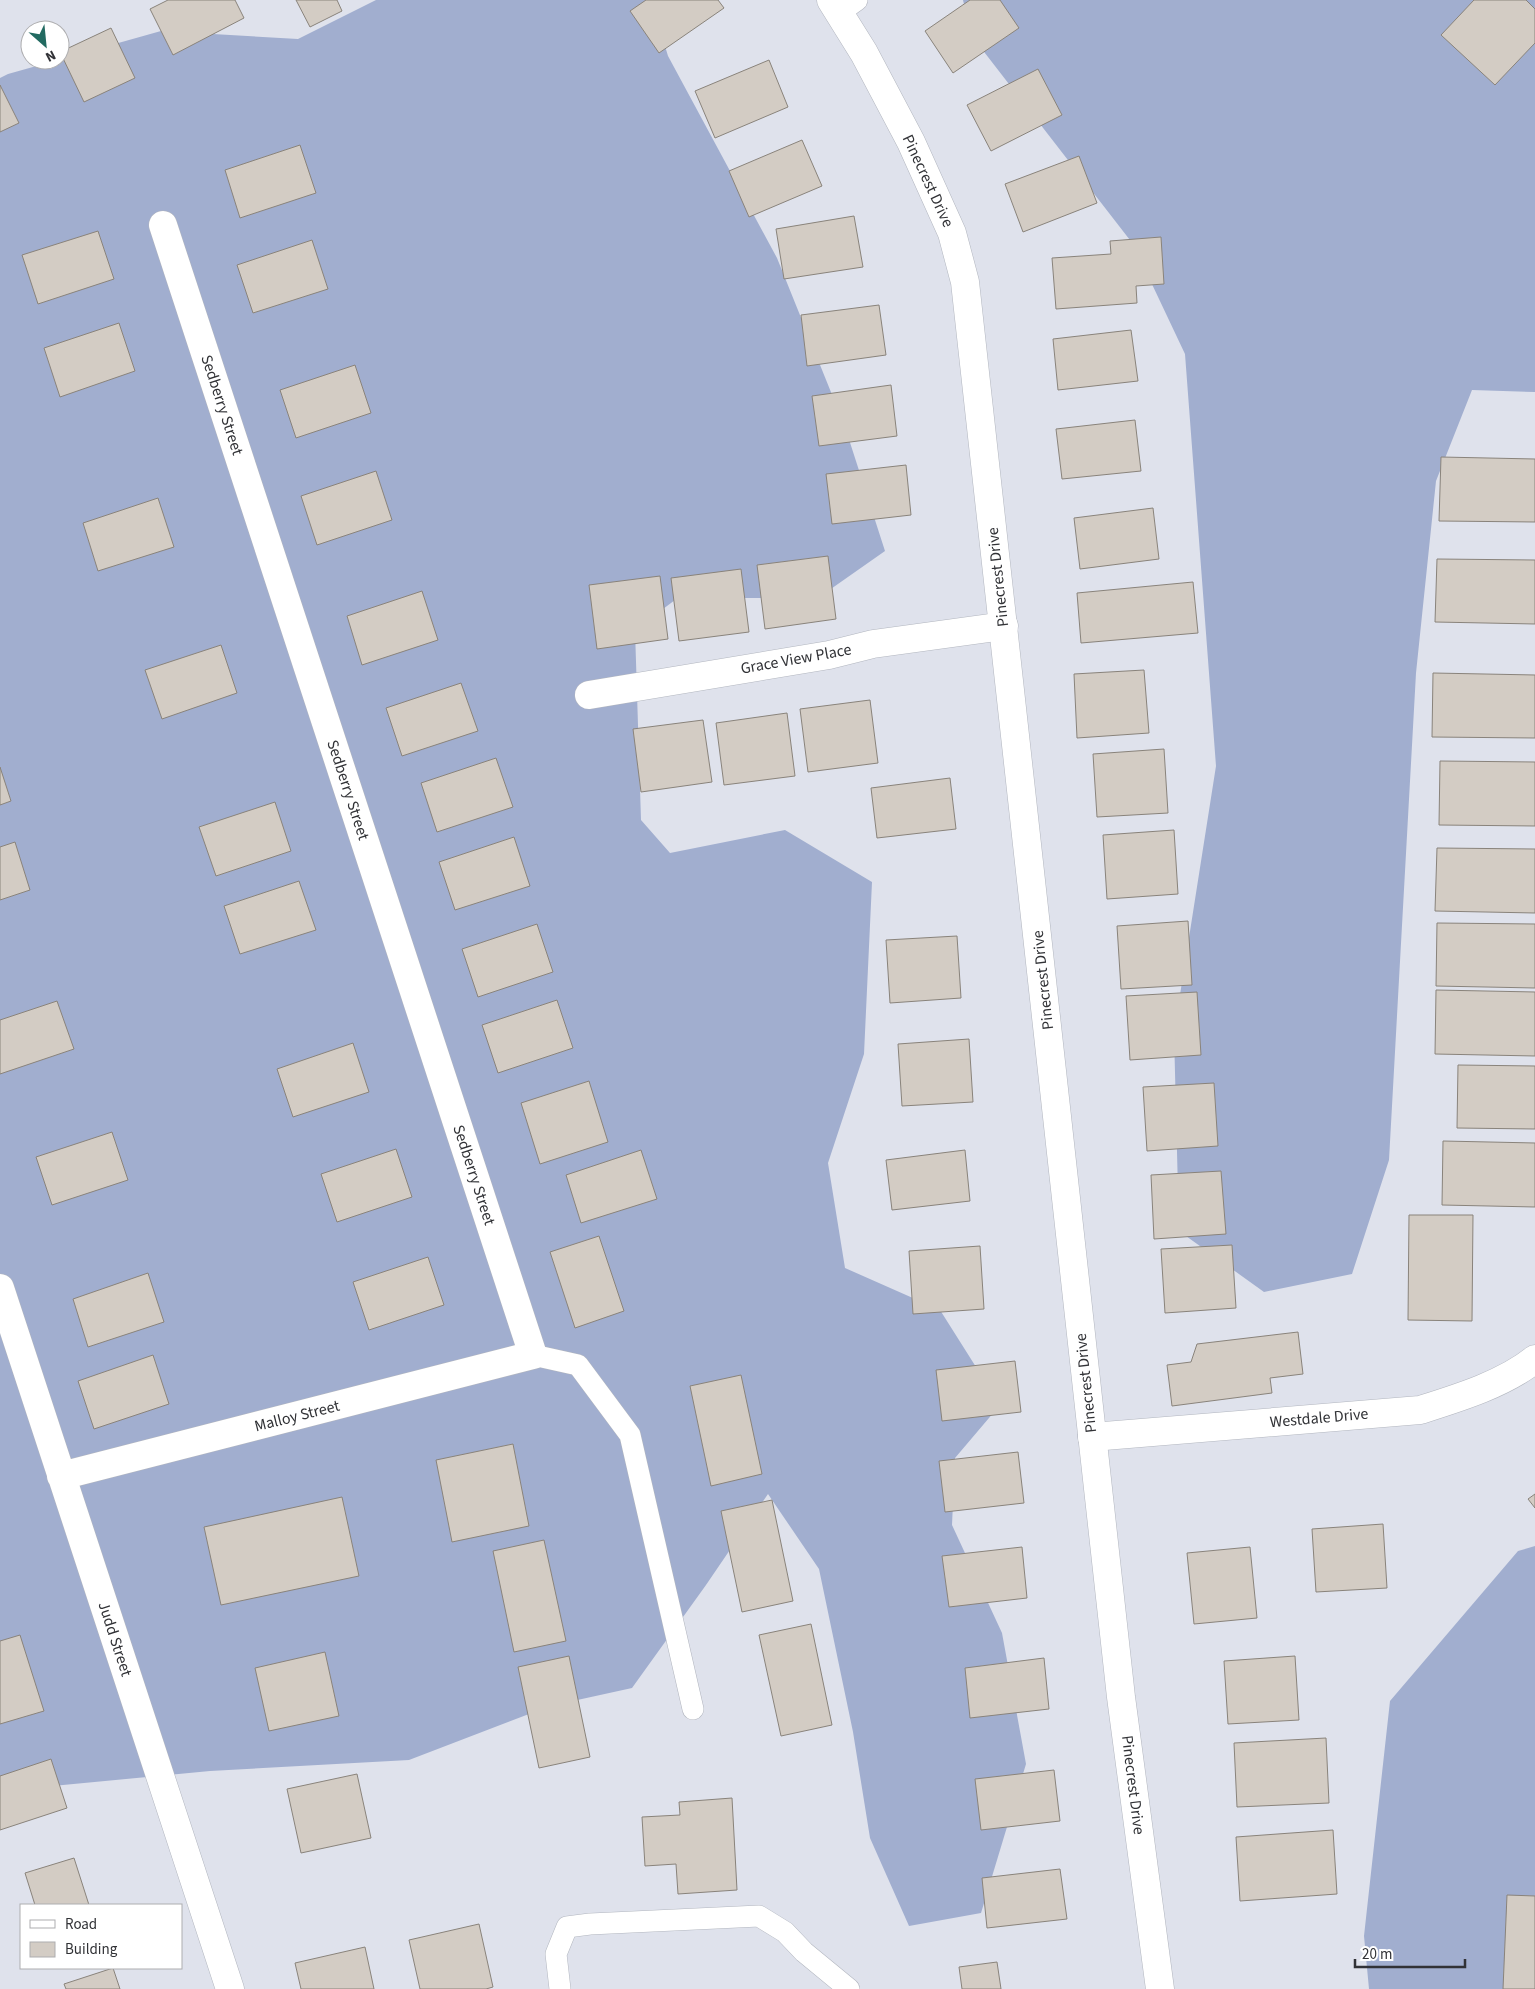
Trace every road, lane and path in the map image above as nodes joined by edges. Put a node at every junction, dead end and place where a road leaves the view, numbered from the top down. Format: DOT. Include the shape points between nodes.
graph roads {
  1 [pos="843,4"];
  2 [pos="164,225"];
  3 [pos="1004,626"];
  4 [pos="589,695"];
  5 [pos="0,1288"];
  6 [pos="533,1355"];
  7 [pos="1535,1359"];
  8 [pos="1092,1437"];
  9 [pos="61,1476"];
  10 [pos="693,1709"];
  11 [pos="230,1989"];
  12 [pos="560,1989"];
  13 [pos="849,1989"];
  14 [pos="1160,1989"];
  1 -- 3 [label="street, Pinecrest Drive" via="952,233 965,282"];
  2 -- 6 [label="street, Sedberry Street"];
  3 -- 4 [label="street, Grace View Place" via="873,644 829,655"];
  3 -- 8 [label="street, Pinecrest Drive"];
  5 -- 9 [label="street, Judd Street"];
  6 -- 9 [label="street, Malloy Street"];
  6 -- 10 [label="lane" via="578,1365 630,1435"];
  7 -- 8 [label="street, Westdale Drive" via="1466,1395 1420,1410"];
  8 -- 14 [label="street, Pinecrest Drive" via="1121,1697"];
  9 -- 11 [label="street, Judd Street"];
  12 -- 13 [label="lane" via="556,1954 567,1927 758,1916 785,1932"];
}
